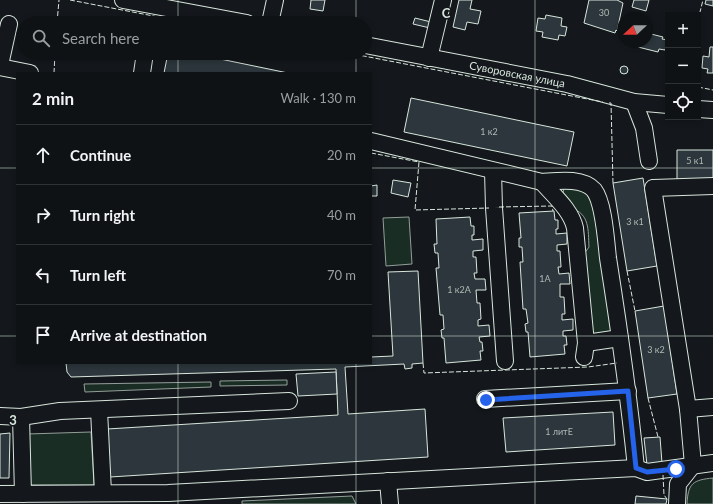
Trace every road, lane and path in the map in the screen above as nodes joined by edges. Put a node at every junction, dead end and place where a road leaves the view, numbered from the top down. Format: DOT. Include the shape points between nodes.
graph roads {
  1 [pos="123,0"];
  2 [pos="275,0"];
  3 [pos="443,0"];
  4 [pos="209,16"];
  5 [pos="272,16"];
  6 [pos="10,24"];
  7 [pos="372,46"];
  8 [pos="429,58"];
  9 [pos="144,60"];
  10 [pos="0,66"];
  11 [pos="26,72"];
  12 [pos="142,72"];
  13 [pos="634,102"];
  14 [pos="665,106"];
  15 [pos="701,109"];
  16 [pos="713,110"];
  17 [pos="372,141"];
  18 [pos="649,161"];
  19 [pos="493,171"];
  20 [pos="542,182"];
  21 [pos="713,186"];
  22 [pos="620,338"];
  23 [pos="505,361"];
  24 [pos="628,391"];
  25 [pos="486,400"];
  26 [pos="289,401"];
  27 [pos="713,407"];
  28 [pos="688,409"];
  29 [pos="99,410"];
  30 [pos="0,416"];
  31 [pos="22,417"];
  32 [pos="713,463"];
  33 [pos="692,465"];
  34 [pos="636,468"];
  35 [pos="388,481"];
  36 [pos="103,493"];
  37 [pos="0,494"];
  38 [pos="22,494"];
  39 [pos="229,497"];
  40 [pos="168,499"];
  41 [pos="390,504"];
  42 [pos="677,504"];
  1 -- 4 [label="street"];
  2 -- 5 [label="street"];
  3 -- 8 [label="street"];
  6 -- 10 [label="street"];
  7 -- 8 [label="street, Суворовская улица"];
  8 -- 13 [label="street, Суворовская улица" via="567,84"];
  9 -- 12 [label="street"];
  10 -- 11 [label="street"];
  13 -- 14 [label="street, Суворовская улица"];
  13 -- 18 [label="street" via="644,128"];
  15 -- 16 [label="street"];
  17 -- 19 [label="street"];
  19 -- 20 [label="street"];
  19 -- 23 [label="street"];
  20 -- 22 [label="street" via="577,182 593,189 597,196"];
  20 -- 22 [label="street" via="573,220 585,350"];
  21 -- 28 [label="street" via="653,188"];
  22 -- 24 [label="street"];
  24 -- 25 [label="street"];
  24 -- 34 [label="street"];
  26 -- 29 [label="street"];
  27 -- 28 [label="street"];
  28 -- 33 [label="street"];
  29 -- 31 [label="street" via="60,411"];
  29 -- 36 [label="street"];
  30 -- 31 [label="street"];
  31 -- 38 [label="street"];
  32 -- 33 [label="street"];
  33 -- 34 [label="street" via="647,472"];
  33 -- 42 [label="street" via="678,484"];
  34 -- 35 [label="street"];
  35 -- 39 [label="street"];
  35 -- 41 [label="street"];
  36 -- 38 [label="street"];
  36 -- 40 [label="street"];
  37 -- 38 [label="street"];
  39 -- 40 [label="street"];
}
